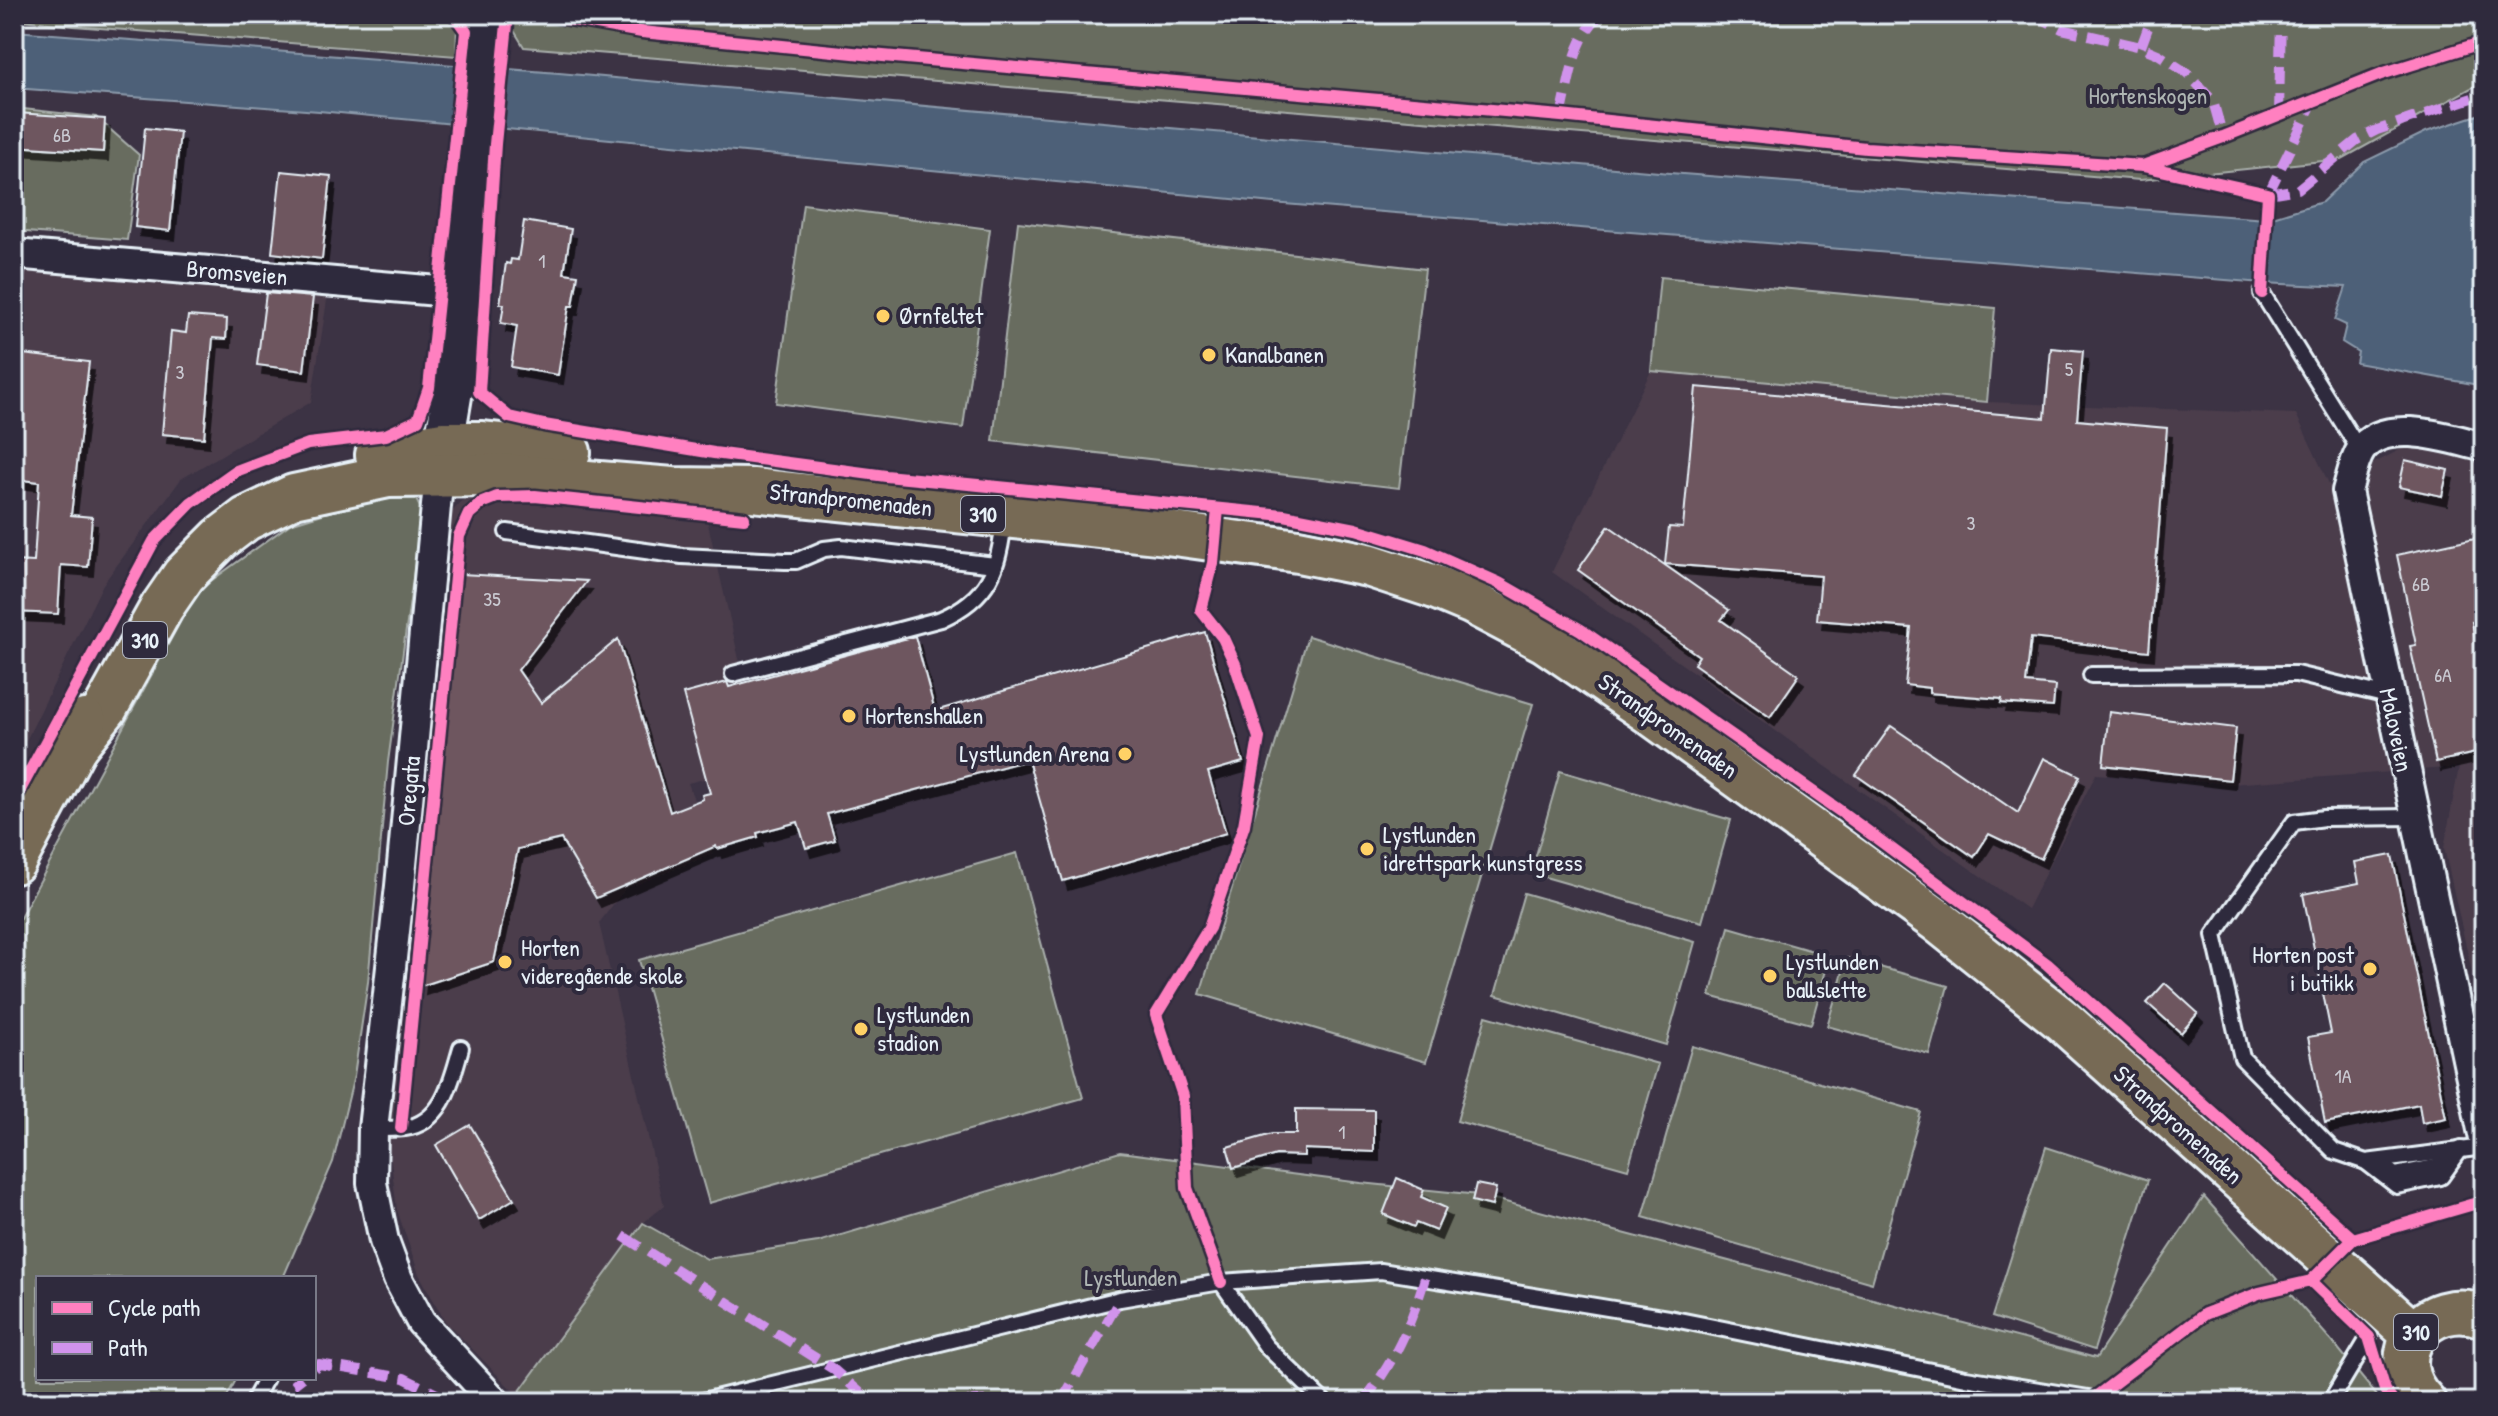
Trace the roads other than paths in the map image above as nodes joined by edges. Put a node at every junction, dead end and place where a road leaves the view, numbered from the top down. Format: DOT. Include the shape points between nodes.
graph roads {
  1 [pos="484,23"];
  2 [pos="16,254"];
  3 [pos="14,284"];
  4 [pos="461,293"];
  5 [pos="2262,293"];
  6 [pos="2484,447"];
  7 [pos="2360,451"];
  8 [pos="441,459"];
  9 [pos="1004,516"];
  10 [pos="507,532"];
  11 [pos="995,565"];
  12 [pos="733,674"];
  13 [pos="2091,675"];
  14 [pos="2388,696"];
  15 [pos="2415,817"];
  16 [pos="14,862"];
  17 [pos="461,1048"];
  18 [pos="373,1129"];
  19 [pos="2465,1146"];
  20 [pos="2484,1147"];
  21 [pos="2371,1162"];
  22 [pos="1221,1282"];
  23 [pos="2484,1315"];
  24 [pos="2414,1335"];
  25 [pos="2369,1337"];
  26 [pos="265,1380"];
  27 [pos="253,1402"];
  28 [pos="495,1402"];
  29 [pos="699,1402"];
  30 [pos="1324,1402"];
  31 [pos="2113,1402"];
  32 [pos="2330,1402"];
  33 [pos="2424,1402"];
  1 -- 4 [label="main road, Oregata"];
  2 -- 3 [label="lane"];
  2 -- 4 [label="street, Bromsveien"];
  4 -- 8 [label="main road, Oregata"];
  5 -- 7 [label="lane"];
  6 -- 7 [label="street" via="2398,431 2375,435"];
  7 -- 14 [label="street, Moloveien" via="2347,491"];
  8 -- 9 [label="main road, Strandpromenaden / 310" via="524,476 752,490"];
  8 -- 16 [label="main road, Strandpromenaden / 310" via="388,476 311,490 269,506 207,550 162,607 106,708 75,747"];
  8 -- 18 [label="street, Oregata"];
  9 -- 11 [label="lane"];
  9 -- 24 [label="main road, Strandpromenaden / 310" via="1336,557 1435,587 1545,641 1811,828 2002,971"];
  10 -- 11 [label="lane" via="682,556 796,561 841,547"];
  11 -- 12 [label="lane" via="979,595 941,619"];
  13 -- 14 [label="lane" via="2296,674"];
  14 -- 15 [label="street, Moloveien"];
  15 -- 19 [label="street, Moloveien"];
  15 -- 21 [label="lane" via="2294,822 2214,935 2242,1058 2334,1151"];
  17 -- 18 [label="lane" via="442,1105 428,1118 408,1128"];
  18 -- 28 [label="street, Oregata" via="372,1183 398,1279 421,1322"];
  19 -- 20 [label="lane"];
  19 -- 21 [label="lane"];
  19 -- 21 [label="lane" via="2441,1177 2397,1186"];
  22 -- 29 [label="lane" via="1120,1299"];
  22 -- 30 [label="lane" via="1266,1346"];
  22 -- 31 [label="lane" via="1381,1271 1669,1318"];
  23 -- 24 [label="main road, 310" via="2468,1310 2437,1314"];
  24 -- 33 [label="main road, 310" via="2406,1369"];
  25 -- 32 [label="lane"];
  26 -- 27 [label="lane"];
}
